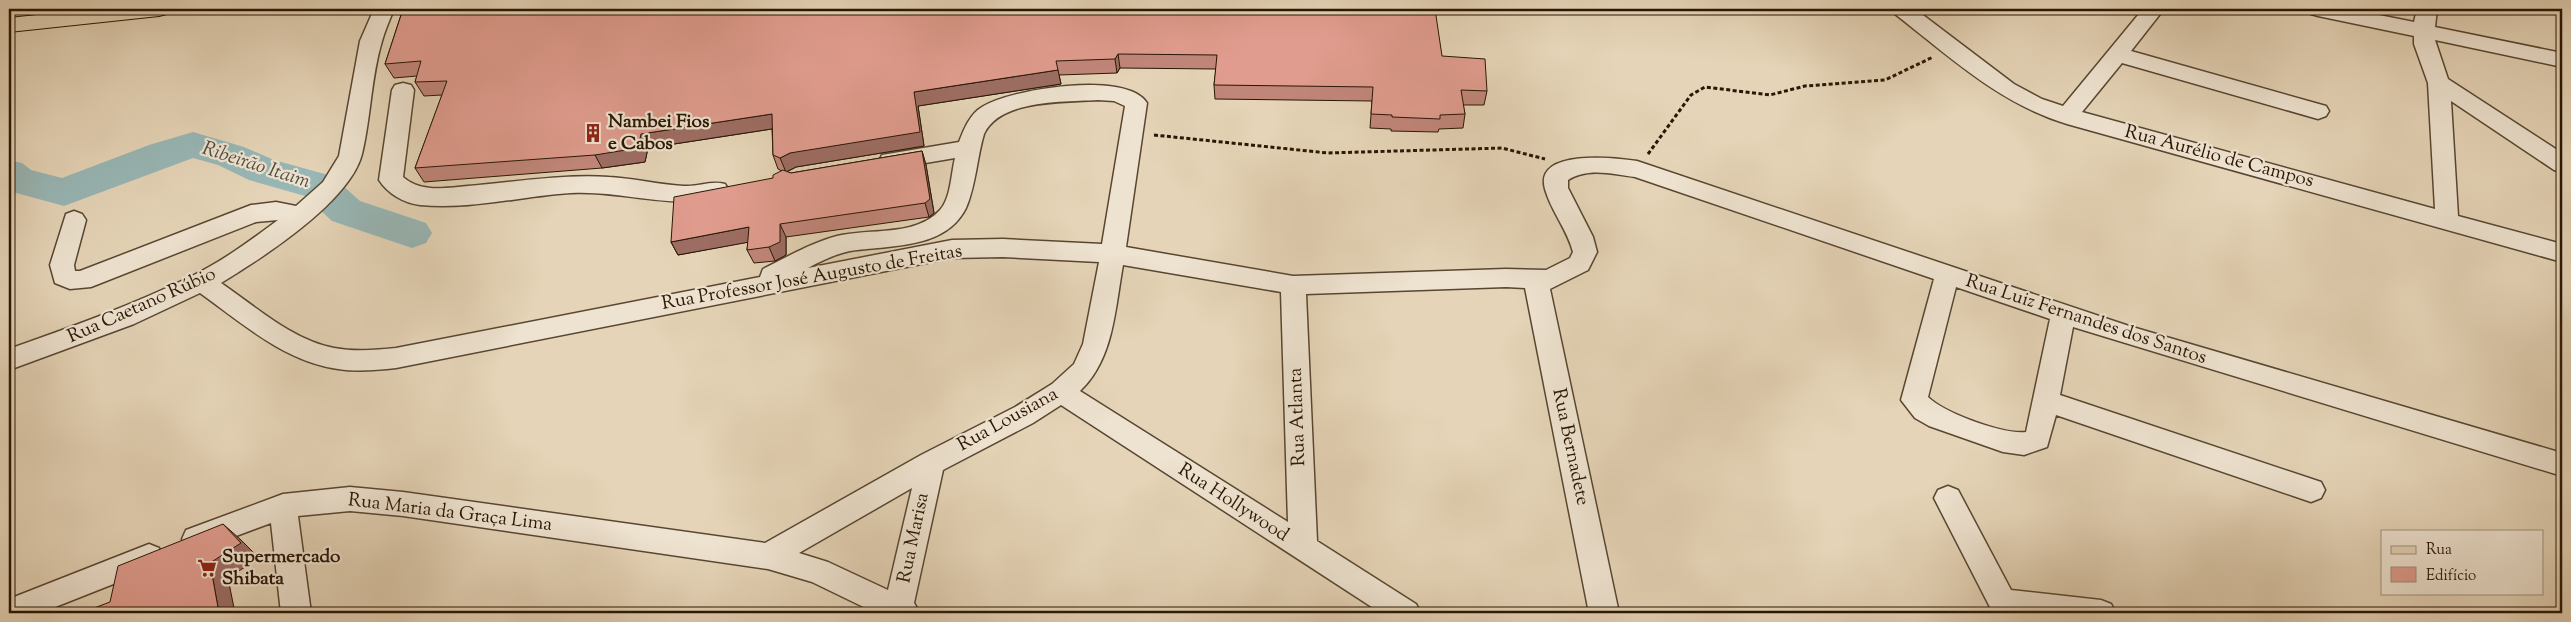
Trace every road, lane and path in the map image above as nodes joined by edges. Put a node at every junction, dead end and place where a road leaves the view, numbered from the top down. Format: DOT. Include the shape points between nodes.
graph roads {
  1 [pos="159,9"];
  2 [pos="384,9"];
  3 [pos="1902,9"];
  4 [pos="2154,9"];
  5 [pos="2318,9"];
  6 [pos="2427,9"];
  7 [pos="9,25"];
  8 [pos="2424,32"];
  9 [pos="1951,48"];
  10 [pos="2118,54"];
  11 [pos="2562,60"];
  12 [pos="2440,82"];
  13 [pos="403,90"];
  14 [pos="2318,111"];
  15 [pos="2067,116"];
  16 [pos="1131,132"];
  17 [pos="969,148"];
  18 [pos="873,164"];
  19 [pos="2562,164"];
  20 [pos="1625,167"];
  21 [pos="1566,168"];
  22 [pos="742,185"];
  23 [pos="304,213"];
  24 [pos="74,220"];
  25 [pos="2447,221"];
  26 [pos="2562,253"];
  27 [pos="1113,254"];
  28 [pos="1948,276"];
  29 [pos="1536,281"];
  30 [pos="202,282"];
  31 [pos="1293,285"];
  32 [pos="751,288"];
  33 [pos="2063,314"];
  34 [pos="9,360"];
  35 [pos="1061,392"];
  36 [pos="2045,401"];
  37 [pos="931,463"];
  38 [pos="2562,465"];
  39 [pos="2311,490"];
  40 [pos="1948,498"];
  41 [pos="283,506"];
  42 [pos="1304,548"];
  43 [pos="768,556"];
  44 [pos="2006,608"];
  45 [pos="9,612"];
  46 [pos="900,612"];
  47 [pos="296,613"];
  48 [pos="1406,613"];
  49 [pos="1604,613"];
  50 [pos="2101,613"];
  1 -- 7 [label="main road"];
  2 -- 23 [label="street, Rua Caetano Rúbio" via="371,41 350,156 332,188"];
  3 -- 9 [label="street, Rua Aurélio de Campos"];
  4 -- 10 [label="street"];
  5 -- 8 [label="street"];
  6 -- 8 [label="street"];
  8 -- 11 [label="street"];
  8 -- 12 [label="street" via="2425,44"];
  9 -- 15 [label="street, Rua Aurélio de Campos" via="2006,89"];
  9 -- 20 [label="path" via="1885,80 1805,86 1770,95 1705,87 1691,95"];
  10 -- 14 [label="street"];
  10 -- 15 [label="street"];
  12 -- 19 [label="street"];
  12 -- 25 [label="street"];
  13 -- 22 [label="street" via="391,180 402,190 418,196 443,198 572,185 601,185 687,195"];
  15 -- 25 [label="street, Rua Aurélio de Campos"];
  16 -- 17 [label="street, Rua Lousiana" via="1136,103 1128,96 1116,93 1057,95 996,107 979,121"];
  16 -- 21 [label="path" via="1328,153 1502,148 1541,157"];
  16 -- 27 [label="street, Rua Lousiana"];
  17 -- 18 [label="street"];
  17 -- 32 [label="street" via="954,210 941,222 925,232 837,245 809,256"];
  20 -- 21 [label="street"];
  20 -- 28 [label="street, Rua Luiz Fernandes dos Santos"];
  21 -- 29 [label="street" via="1556,176 1556,188 1581,237 1585,252 1579,264 1549,280"];
  23 -- 24 [label="street" via="269,210 251,214 82,280 70,280 64,276 62,265"];
  23 -- 30 [label="street, Rua Caetano Rúbio" via="245,257"];
  25 -- 26 [label="street, Rua Aurélio de Campos"];
  27 -- 31 [label="street, Rua Professor José Augusto de Freitas"];
  27 -- 32 [label="street, Rua Professor José Augusto de Freitas" via="1003,248 952,249"];
  27 -- 35 [label="street, Rua Lousiana" via="1096,344 1084,371"];
  28 -- 33 [label="street, Rua Luiz Fernandes dos Santos"];
  28 -- 36 [label="street" via="1914,400 1938,418 2003,441 2024,444 2038,439"];
  29 -- 31 [label="street, Rua Professor José Augusto de Freitas" via="1506,278"];
  29 -- 49 [label="street, Rua Bernadete"];
  30 -- 32 [label="street, Rua Professor José Augusto de Freitas" via="294,344 327,357 358,361 406,356"];
  30 -- 34 [label="street, Rua Caetano Rúbio" via="125,318"];
  31 -- 42 [label="street, Rua Atlanta"];
  33 -- 36 [label="street"];
  33 -- 38 [label="street, Rua Luiz Fernandes dos Santos"];
  35 -- 37 [label="street, Rua Lousiana"];
  35 -- 42 [label="street, Rua Hollywood"];
  36 -- 39 [label="street"];
  37 -- 43 [label="street, Rua Lousiana"];
  37 -- 46 [label="street, Rua Marisa"];
  40 -- 44 [label="street"];
  41 -- 43 [label="street, Rua Maria da Graça Lima" via="350,499 376,501"];
  41 -- 45 [label="street, Rua Maria da Graça Lima"];
  41 -- 47 [label="street"];
  42 -- 48 [label="street, Rua Hollywood"];
  43 -- 46 [label="street, Rua Maria da Graça Lima" via="818,571"];
  44 -- 50 [label="street"];
}
